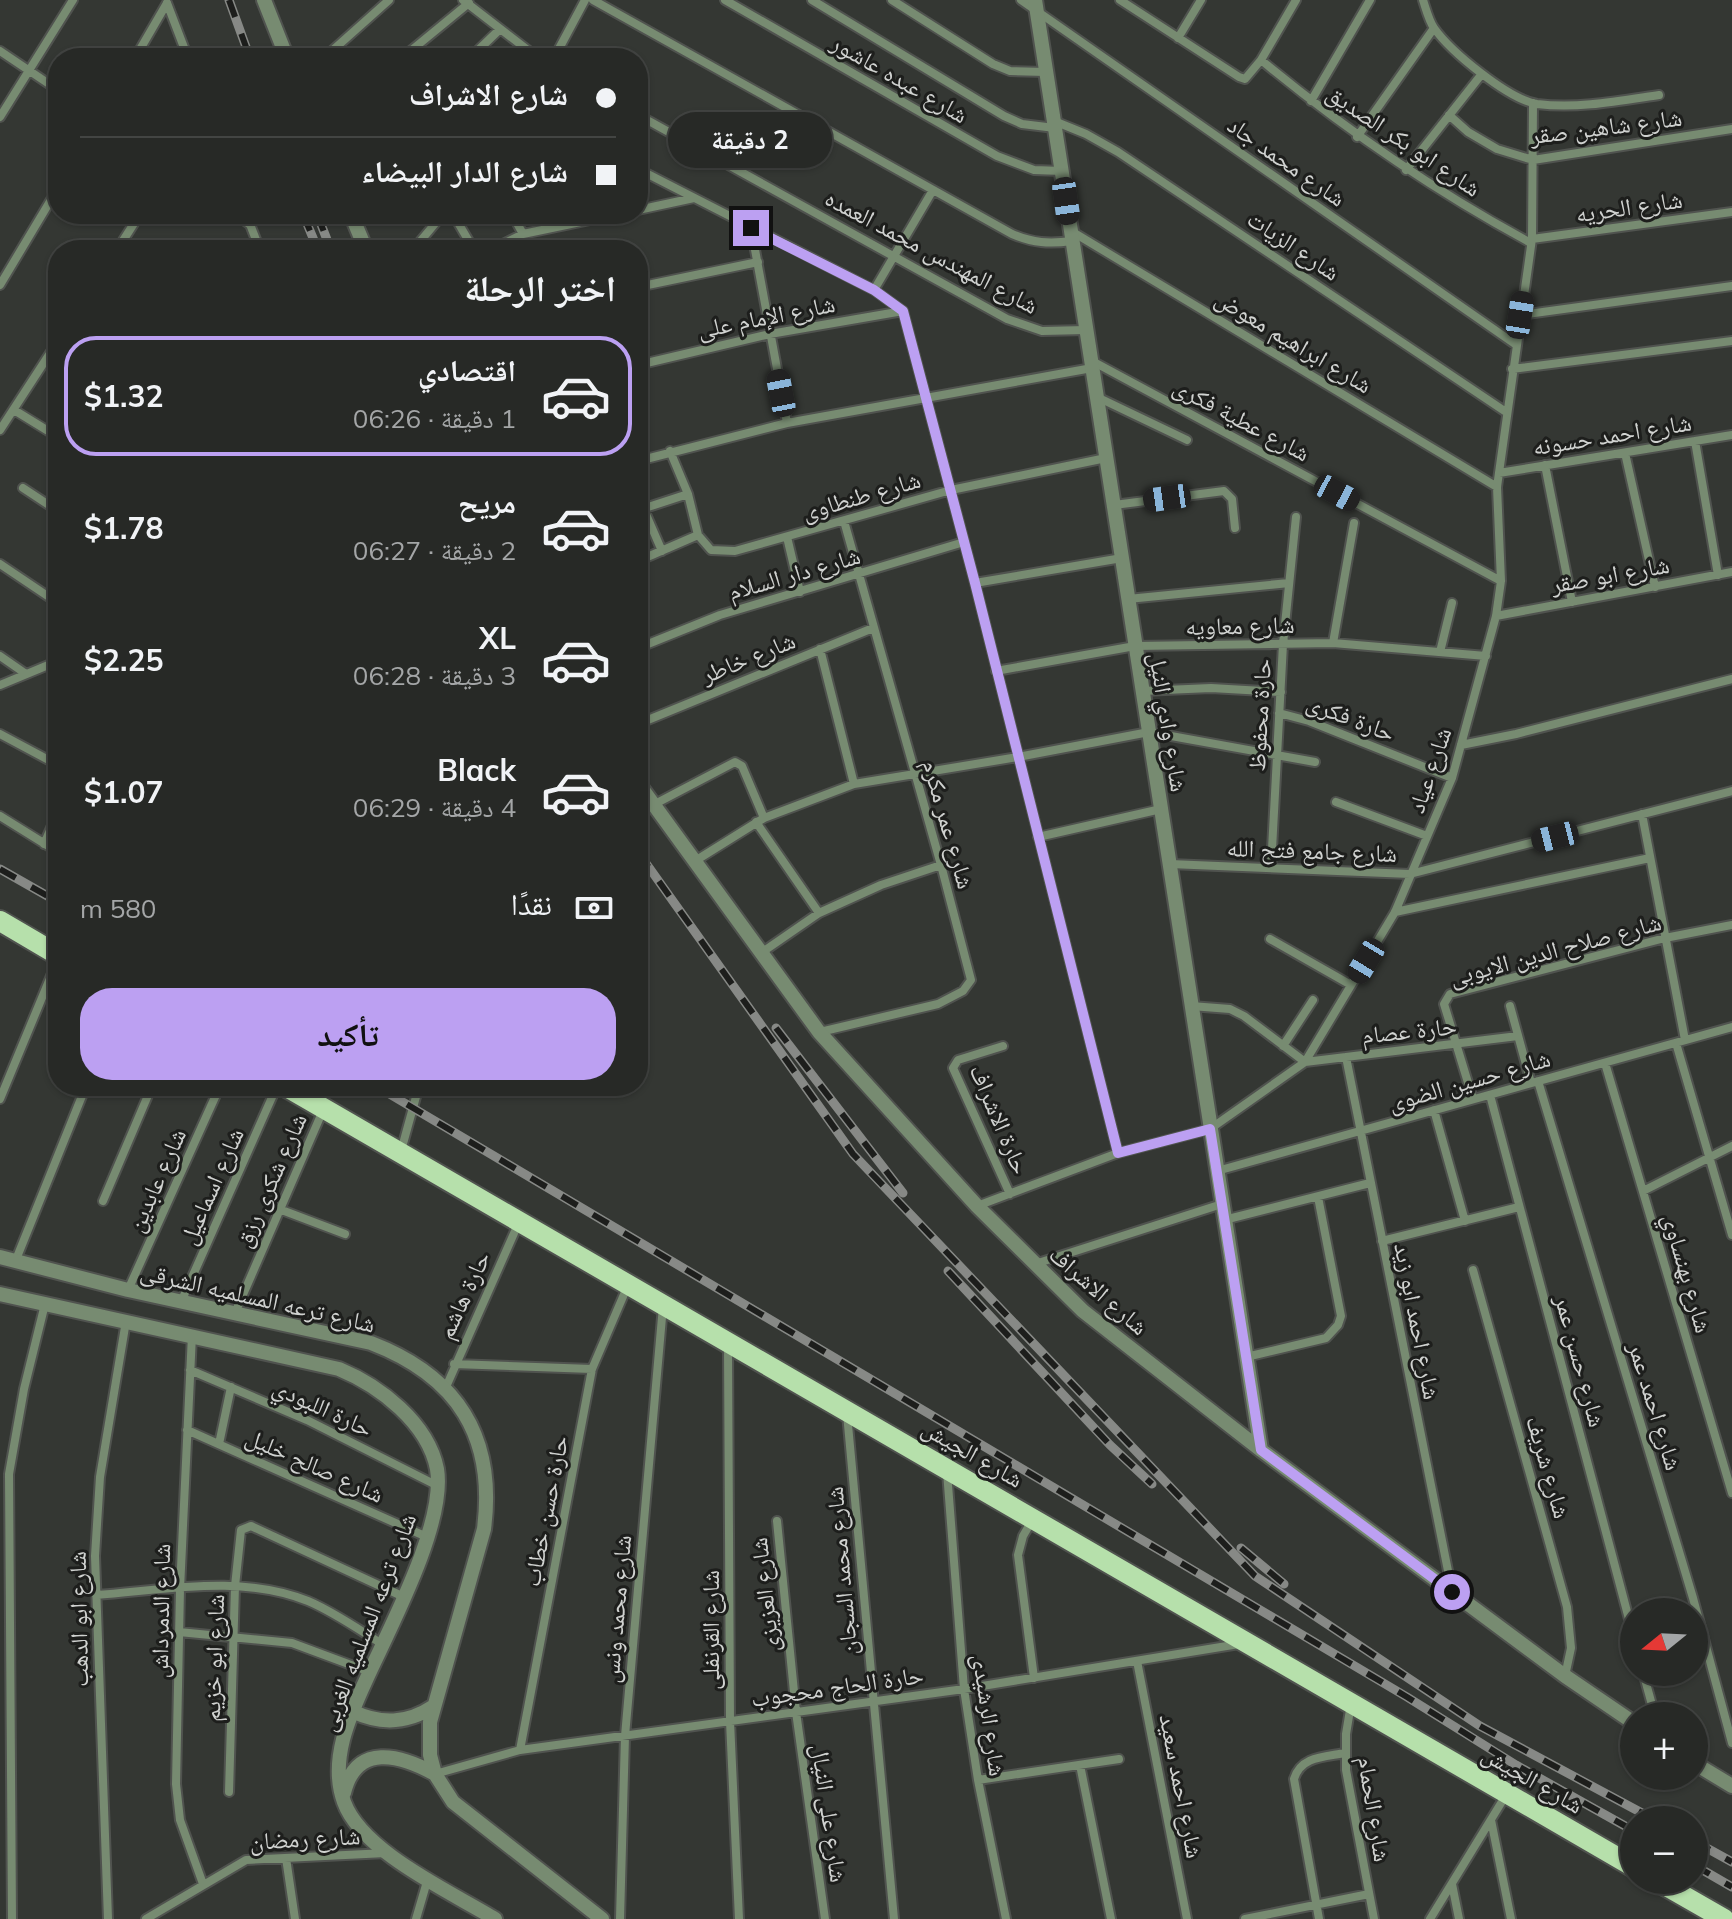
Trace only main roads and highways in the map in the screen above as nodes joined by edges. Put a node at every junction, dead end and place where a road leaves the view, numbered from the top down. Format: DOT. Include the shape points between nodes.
graph roads {
  1 [pos="0,921"];
  2 [pos="48,951"];
  3 [pos="303,1096"];
  4 [pos="1620,1859"];
  5 [pos="1680,1894"];
  6 [pos="1723,1919"];
  1 -- 2 [label="main road"];
  3 -- 4 [label="main road, شارع الجيش"];
  5 -- 6 [label="main road"];
}
